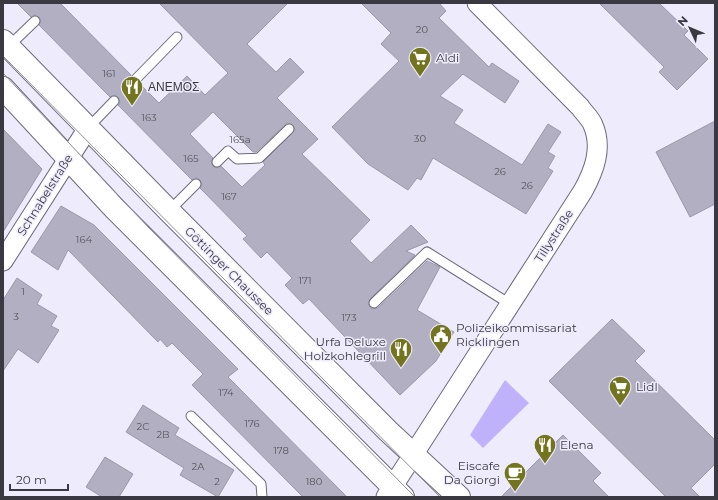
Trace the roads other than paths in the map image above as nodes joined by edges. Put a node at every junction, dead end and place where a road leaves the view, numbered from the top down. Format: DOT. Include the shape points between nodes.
graph roads {
  1 [pos="477,3"];
  2 [pos="35,21"];
  3 [pos="178,37"];
  4 [pos="6,43"];
  5 [pos="136,79"];
  6 [pos="3,88"];
  7 [pos="114,101"];
  8 [pos="88,128"];
  9 [pos="289,129"];
  10 [pos="69,158"];
  11 [pos="217,162"];
  12 [pos="196,184"];
  13 [pos="168,211"];
  14 [pos="3,261"];
  15 [pos="374,303"];
  16 [pos="510,304"];
  17 [pos="191,416"];
  18 [pos="415,454"];
  19 [pos="395,491"];
  20 [pos="262,497"];
  21 [pos="459,497"];
  1 -- 16 [label="street, Tillystraße" via="580,107 593,125 597,141 597,158 592,175"];
  2 -- 4 [label="lane"];
  3 -- 5 [label="lane"];
  4 -- 8 [label="street, Göttinger Chaussee"];
  6 -- 10 [label="street"];
  7 -- 8 [label="lane"];
  8 -- 10 [label="street, Schnabelstraße"];
  8 -- 13 [label="street, Göttinger Chaussee"];
  9 -- 11 [label="lane" via="259,158 237,159 228,150"];
  10 -- 14 [label="street, Schnabelstraße"];
  10 -- 19 [label="street" via="121,214"];
  12 -- 13 [label="lane"];
  13 -- 18 [label="street, Göttinger Chaussee" via="388,431"];
  15 -- 16 [label="lane" via="427,252"];
  16 -- 18 [label="street, Tillystraße"];
  17 -- 20 [label="lane" via="261,484"];
  18 -- 19 [label="street, Tillystraße"];
  18 -- 21 [label="street, Göttinger Chaussee"];
}
